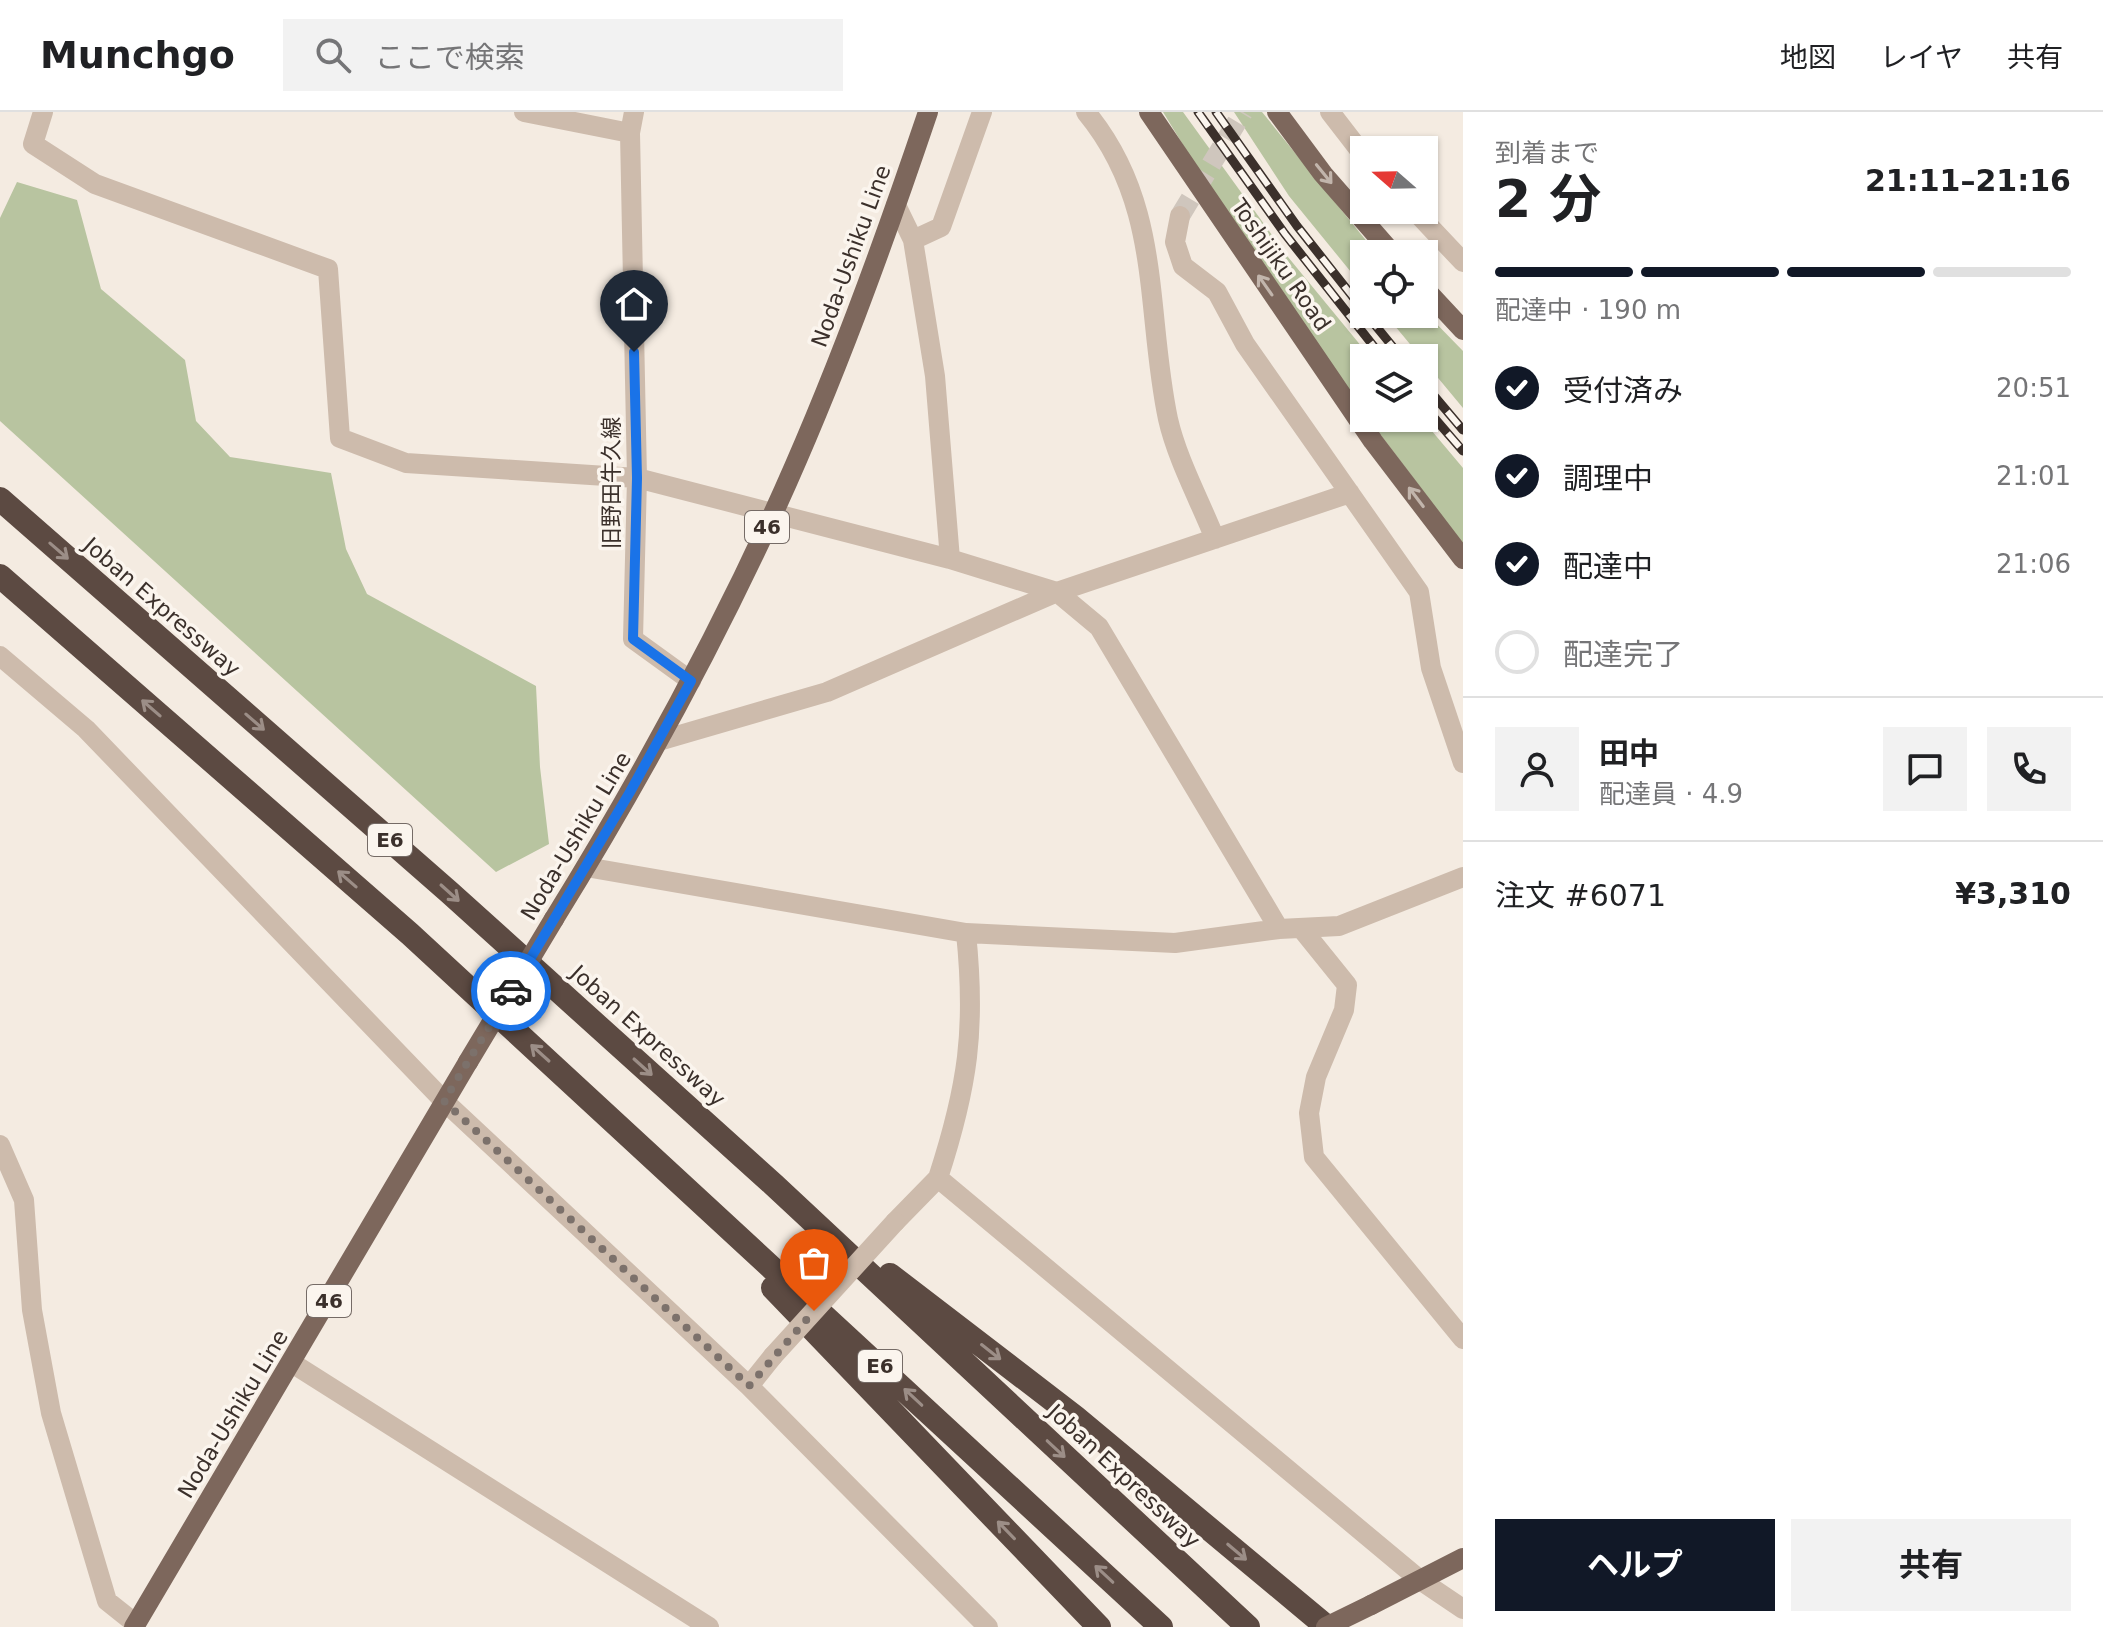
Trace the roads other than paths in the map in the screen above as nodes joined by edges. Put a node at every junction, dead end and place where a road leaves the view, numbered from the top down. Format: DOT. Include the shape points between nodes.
graph roads {
  1 [pos="43,112"];
  2 [pos="524,112"];
  3 [pos="634,112"];
  4 [pos="928,112"];
  5 [pos="982,112"];
  6 [pos="1086,112"];
  7 [pos="1149,112"];
  8 [pos="1277,112"];
  9 [pos="1330,112"];
  10 [pos="630,133"];
  11 [pos="1350,138"];
  12 [pos="896,205"];
  13 [pos="1180,216"];
  14 [pos="1427,224"];
  15 [pos="913,240"];
  16 [pos="1381,240"];
  17 [pos="1463,262"];
  18 [pos="1438,303"];
  19 [pos="1463,330"];
  20 [pos="637,478"];
  21 [pos="1350,493"];
  22 [pos="0,499"];
  23 [pos="773,513"];
  24 [pos="1215,539"];
  25 [pos="950,559"];
  26 [pos="1463,559"];
  27 [pos="0,576"];
  28 [pos="1057,592"];
  29 [pos="0,656"];
  30 [pos="691,681"];
  31 [pos="659,741"];
  32 [pos="1463,763"];
  33 [pos="586,867"];
  34 [pos="1463,877"];
  35 [pos="1301,928"];
  36 [pos="1279,929"];
  37 [pos="966,933"];
  38 [pos="444,1101"];
  39 [pos="598,1106"];
  40 [pos="0,1145"];
  41 [pos="938,1178"];
  42 [pos="774,1185"];
  43 [pos="1463,1339"];
  44 [pos="292,1363"];
  45 [pos="749,1386"];
  46 [pos="1463,1558"];
  47 [pos="1420,1580"];
  48 [pos="1463,1609"];
  49 [pos="135,1625"];
  50 [pos="709,1627"];
  51 [pos="988,1627"];
  52 [pos="1099,1627"];
  53 [pos="1161,1627"];
  54 [pos="1248,1627"];
  55 [pos="1327,1627"];
  1 -- 20 [label="street" via="33,144 95,184 328,269 340,438 406,463"];
  2 -- 10 [label="street"];
  3 -- 10 [label="street, 旧野田牛久線"];
  4 -- 12 [label="main road, Noda-Ushiku Line / 46"];
  5 -- 15 [label="street" via="941,227"];
  6 -- 24 [label="street" via="1137,205 1149,257 1168,421"];
  26 -- 7 [label="main road, Toshijiku Road, one-way" via="1373,441"];
  8 -- 16 [label="main road, one-way"];
  9 -- 11 [label="street"];
  10 -- 20 [label="street, 旧野田牛久線"];
  12 -- 15 [label="street"];
  12 -- 23 [label="main road, Noda-Ushiku Line / 46" via="829,385"];
  13 -- 21 [label="street" via="1175,242 1183,266 1217,292 1245,344"];
  14 -- 17 [label="street"];
  15 -- 25 [label="street" via="935,376"];
  18 -- 19 [label="main road"];
  20 -- 23 [label="street"];
  20 -- 30 [label="street, 旧野田牛久線" via="633,639"];
  21 -- 24 [label="street"];
  21 -- 32 [label="street" via="1419,592 1431,668"];
  22 -- 42 [label="highway, Joban Expressway / E6, one-way"];
  23 -- 25 [label="street"];
  23 -- 30 [label="main road, Noda-Ushiku Line / 46"];
  24 -- 28 [label="street"];
  25 -- 28 [label="street"];
  39 -- 27 [label="highway, E6, one-way" via="410,934"];
  28 -- 31 [label="street" via="827,692"];
  28 -- 36 [label="street" via="1099,627"];
  29 -- 38 [label="street" via="86,729"];
  30 -- 31 [label="main road, Noda-Ushiku Line / 46"];
  31 -- 33 [label="main road, Noda-Ushiku Line / 46"];
  33 -- 37 [label="street"];
  33 -- 38 [label="main road, Noda-Ushiku Line / 46, bridge"];
  34 -- 35 [label="street" via="1339,926"];
  35 -- 36 [label="street"];
  35 -- 43 [label="street" via="1347,985 1344,1010 1316,1077 1309,1113 1314,1157"];
  36 -- 37 [label="street" via="1175,943"];
  37 -- 41 [label="street" via="971,1013 967,1076"];
  38 -- 44 [label="main road, Noda-Ushiku Line / 46"];
  38 -- 45 [label="street"];
  52 -- 39 [label="highway, one-way"];
  53 -- 39 [label="highway, E6, one-way"];
  40 -- 49 [label="street" via="24,1200 32,1310 51,1413 107,1601"];
  41 -- 45 [label="street, bridge"];
  41 -- 47 [label="street"];
  42 -- 54 [label="highway, Joban Expressway / E6, one-way"];
  42 -- 55 [label="highway, one-way" via="1075,1417"];
  44 -- 49 [label="main road, Noda-Ushiku Line / 46"];
  44 -- 50 [label="street"];
  45 -- 51 [label="street"];
  46 -- 47 [label="main road"];
  47 -- 48 [label="street"];
  47 -- 55 [label="main road, bridge"];
}
